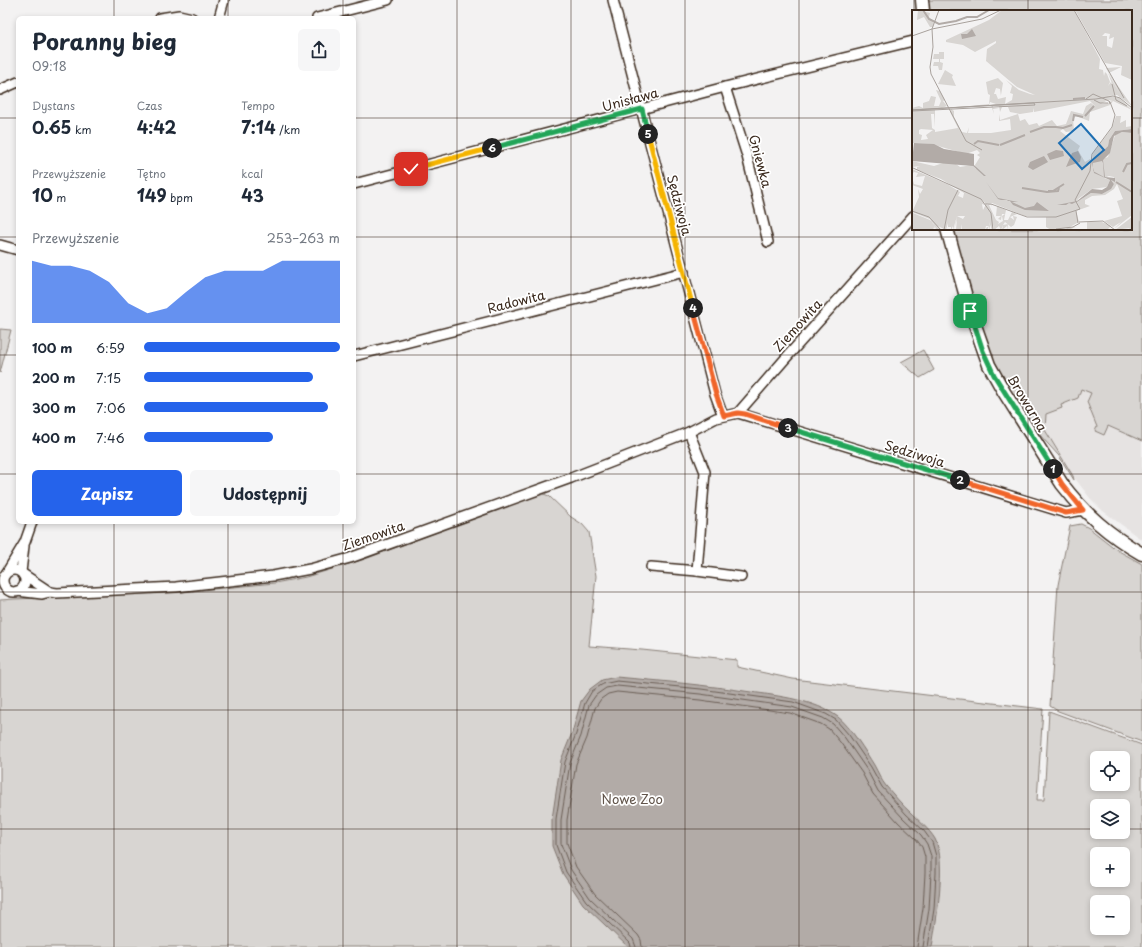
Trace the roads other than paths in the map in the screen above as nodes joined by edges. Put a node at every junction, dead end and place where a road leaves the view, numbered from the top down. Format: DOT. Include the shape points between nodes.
graph roads {
  1 [pos="224,0"];
  2 [pos="388,0"];
  3 [pos="613,0"];
  4 [pos="922,0"];
  5 [pos="923,10"];
  6 [pos="173,16"];
  7 [pos="183,16"];
  8 [pos="220,16"];
  9 [pos="325,16"];
  10 [pos="912,41"];
  11 [pos="16,83"];
  12 [pos="725,88"];
  13 [pos="0,90"];
  14 [pos="642,109"];
  15 [pos="356,183"];
  16 [pos="912,217"];
  17 [pos="946,230"];
  18 [pos="768,242"];
  19 [pos="0,245"];
  20 [pos="16,249"];
  21 [pos="684,272"];
  22 [pos="356,355"];
  23 [pos="738,413"];
  24 [pos="724,416"];
  25 [pos="689,432"];
  26 [pos="1083,510"];
  27 [pos="31,524"];
  28 [pos="24,542"];
  29 [pos="1142,554"];
  30 [pos="651,567"];
  31 [pos="697,571"];
  32 [pos="22,573"];
  33 [pos="741,577"];
  34 [pos="4,578"];
  35 [pos="15,592"];
  36 [pos="50,592"];
  37 [pos="0,596"];
  1 -- 8 [label="street"];
  2 -- 9 [label="street"];
  3 -- 14 [label="street, Sędziwoja"];
  4 -- 5 [label="street"];
  6 -- 7 [label="street"];
  10 -- 12 [label="street, Unisława"];
  11 -- 13 [label="street"];
  12 -- 14 [label="street, Unisława"];
  12 -- 18 [label="street, Gniewka" via="747,156"];
  14 -- 15 [label="street, Unisława"];
  14 -- 21 [label="street, Sędziwoja"];
  16 -- 23 [label="street, Ziemowita"];
  17 -- 26 [label="street, Browarna" via="970,311 989,364 1062,484"];
  19 -- 20 [label="street"];
  21 -- 22 [label="street, Radowita"];
  21 -- 24 [label="street, Sędziwoja"];
  23 -- 24 [label="street, Ziemowita"];
  23 -- 26 [label="street, Sędziwoja" via="1037,505 1066,513"];
  24 -- 25 [label="street, Ziemowita"];
  25 -- 31 [label="street" via="705,472"];
  25 -- 36 [label="street, Ziemowita" via="571,478 350,558 310,569 273,576 176,587 57,594"];
  26 -- 29 [label="street, Browarna" via="1109,533"];
  27 -- 28 [label="street"];
  28 -- 32 [label="street"];
  28 -- 34 [label="street"];
  30 -- 31 [label="street"];
  31 -- 33 [label="street"];
  32 -- 34 [label="street" via="14,570"];
  32 -- 35 [label="street" via="24,586"];
  32 -- 36 [label="street"];
  34 -- 35 [label="street" via="6,588"];
  35 -- 36 [label="street, Ziemowita"];
  35 -- 37 [label="street, Ziemowita"];
}
